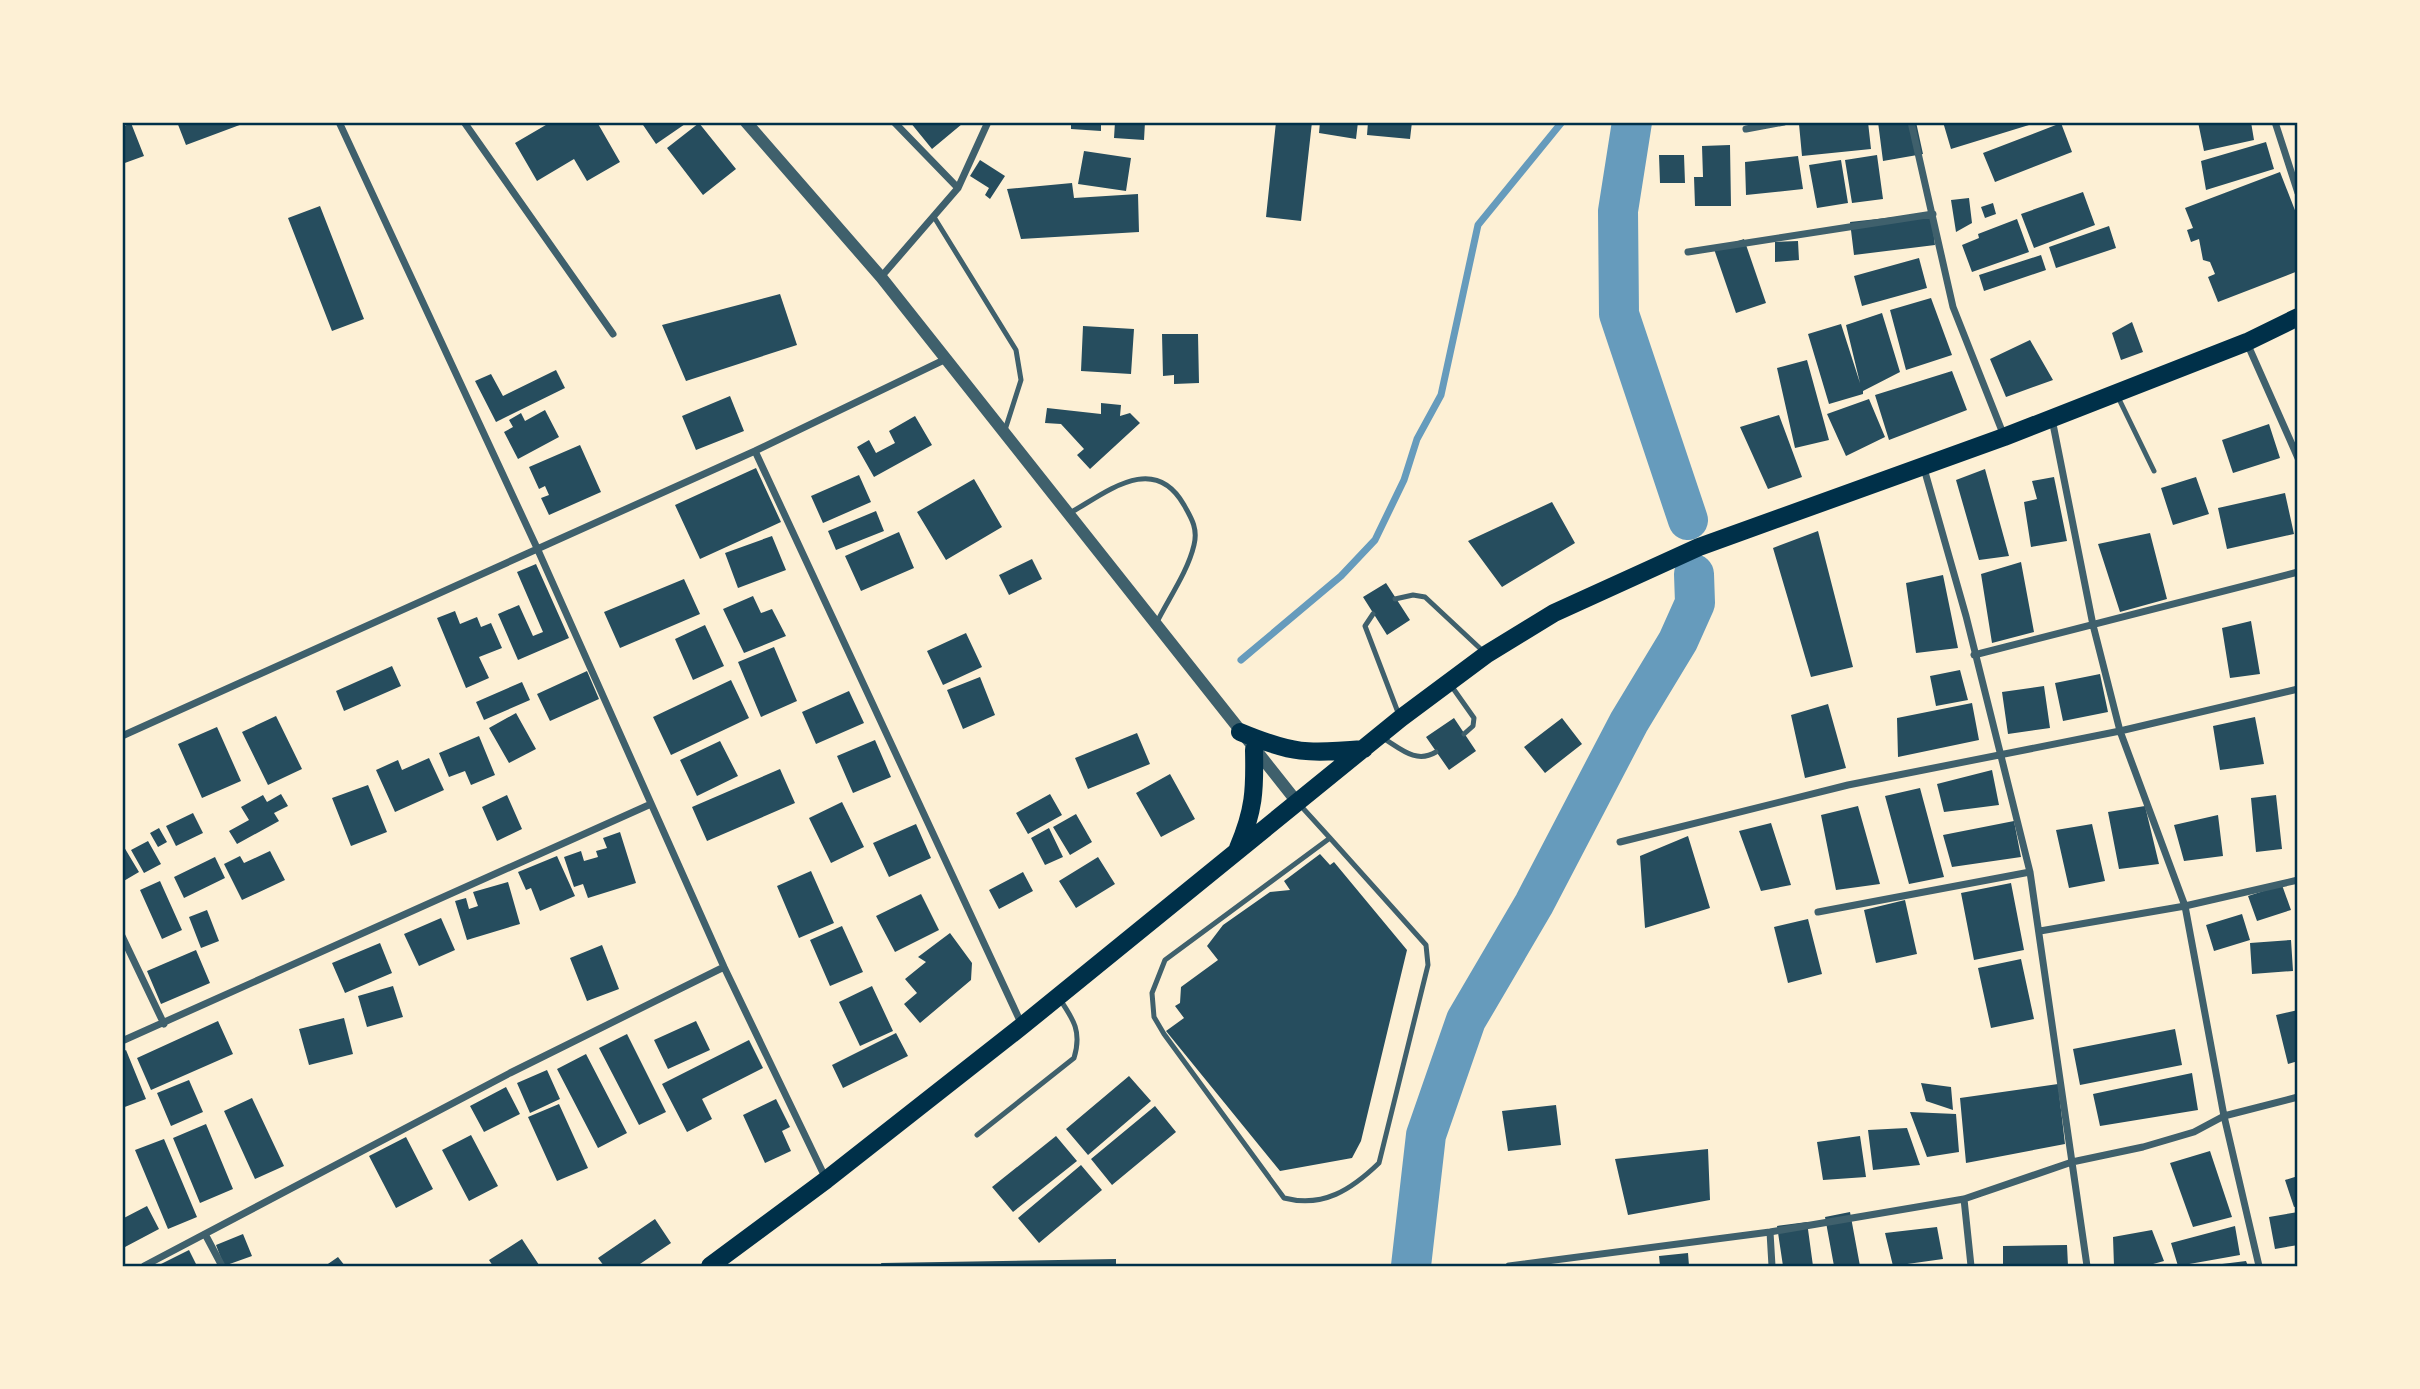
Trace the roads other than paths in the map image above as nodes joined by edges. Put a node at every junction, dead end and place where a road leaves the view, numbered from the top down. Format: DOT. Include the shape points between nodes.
graph roads {
  1 [pos="351,122"];
  2 [pos="464,122"];
  3 [pos="746,122"];
  4 [pos="894,122"];
  5 [pos="988,122"];
  6 [pos="1784,122"];
  7 [pos="1911,122"];
  8 [pos="2275,122"];
  9 [pos="339,124"];
  10 [pos="1746,129"];
  11 [pos="958,188"];
  12 [pos="2298,193"];
  13 [pos="1933,214"];
  14 [pos="934,216"];
  15 [pos="1688,252"];
  16 [pos="881,277"];
  17 [pos="2298,317"];
  18 [pos="613,334"];
  19 [pos="2247,342"];
  20 [pos="946,359"];
  21 [pos="2116,393"];
  22 [pos="2052,418"];
  23 [pos="1004,433"];
  24 [pos="2004,437"];
  25 [pos="755,451"];
  26 [pos="2298,458"];
  27 [pos="1923,464"];
  28 [pos="2154,471"];
  29 [pos="1068,515"];
  30 [pos="537,548"];
  31 [pos="2298,572"];
  32 [pos="1395,599"];
  33 [pos="1373,614"];
  34 [pos="1155,625"];
  35 [pos="2093,625"];
  36 [pos="1487,654"];
  37 [pos="1975,655"];
  38 [pos="1449,682"];
  39 [pos="2298,689"];
  40 [pos="1401,718"];
  41 [pos="2120,731"];
  42 [pos="1240,732"];
  43 [pos="1464,734"];
  44 [pos="122,736"];
  45 [pos="1381,736"];
  46 [pos="1364,749"];
  47 [pos="1254,750"];
  48 [pos="1436,752"];
  49 [pos="2000,755"];
  50 [pos="1297,802"];
  51 [pos="651,804"];
  52 [pos="1330,838"];
  53 [pos="1620,842"];
  54 [pos="1238,850"];
  55 [pos="2030,872"];
  56 [pos="2298,880"];
  57 [pos="2185,906"];
  58 [pos="1818,912"];
  59 [pos="2040,931"];
  60 [pos="122,936"];
  61 [pos="724,967"];
  62 [pos="1058,997"];
  63 [pos="164,1024"];
  64 [pos="1022,1026"];
  65 [pos="122,1041"];
  66 [pos="2298,1097"];
  67 [pos="2224,1116"];
  68 [pos="977,1135"];
  69 [pos="2072,1162"];
  70 [pos="826,1180"];
  71 [pos="1964,1199"];
  72 [pos="1770,1232"];
  73 [pos="205,1234"];
  74 [pos="144,1266"];
  75 [pos="222,1266"];
  76 [pos="710,1266"];
  77 [pos="1509,1266"];
  78 [pos="1772,1266"];
  79 [pos="1970,1266"];
  80 [pos="2087,1266"];
  81 [pos="2259,1266"];
  1 -- 9 [label="street"];
  2 -- 18 [label="street"];
  3 -- 16 [label="street"];
  4 -- 11 [label="street"];
  5 -- 11 [label="street"];
  6 -- 10 [label="street"];
  7 -- 13 [label="street"];
  8 -- 12 [label="street"];
  9 -- 30 [label="street"];
  11 -- 14 [label="street"];
  13 -- 15 [label="street"];
  13 -- 24 [label="street" via="1953,307"];
  14 -- 16 [label="street"];
  14 -- 23 [label="lane" via="1016,350 1021,380"];
  16 -- 20 [label="street"];
  17 -- 19 [label="main road"];
  19 -- 21 [label="main road"];
  19 -- 26 [label="street"];
  20 -- 23 [label="street"];
  20 -- 25 [label="street"];
  21 -- 22 [label="main road"];
  21 -- 28 [label="lane"];
  22 -- 24 [label="main road"];
  22 -- 35 [label="street"];
  23 -- 29 [label="street"];
  24 -- 27 [label="main road"];
  25 -- 30 [label="street"];
  25 -- 64 [label="street"];
  27 -- 36 [label="main road" via="1643,570 1554,613"];
  27 -- 37 [label="street"];
  29 -- 34 [label="street"];
  29 -- 34 [label="lane" via="1130,479 1148,477 1178,494 1196,526 1194,545"];
  30 -- 44 [label="street"];
  30 -- 51 [label="street"];
  31 -- 35 [label="street"];
  32 -- 36 [label="lane" via="1425,597"];
  33 -- 40 [label="lane" via="1365,626"];
  34 -- 42 [label="street"];
  35 -- 37 [label="street"];
  35 -- 41 [label="street"];
  36 -- 38 [label="main road"];
  37 -- 49 [label="street"];
  38 -- 40 [label="main road"];
  38 -- 43 [label="lane" via="1474,718"];
  39 -- 41 [label="street"];
  40 -- 45 [label="main road"];
  41 -- 49 [label="street"];
  41 -- 57 [label="street"];
  42 -- 46 [label="main road" via="1306,753"];
  42 -- 47 [label="street"];
  45 -- 46 [label="main road"];
  45 -- 48 [label="lane" via="1415,757"];
  46 -- 50 [label="main road"];
  47 -- 50 [label="street"];
  47 -- 54 [label="main road" via="1254,807"];
  49 -- 53 [label="street" via="1848,785"];
  49 -- 55 [label="street"];
  50 -- 52 [label="lane"];
  50 -- 54 [label="main road"];
  51 -- 61 [label="street"];
  51 -- 63 [label="street"];
  52 -- 52 [label="lane" via="1426,945 1428,965 1379,1163 1356,1185 1329,1198 1303,1203 1284,1198 1164,1034 1154,1017 1152,993 1165,960"];
  54 -- 62 [label="main road"];
  55 -- 58 [label="street"];
  55 -- 59 [label="street"];
  56 -- 57 [label="street"];
  57 -- 59 [label="street"];
  57 -- 67 [label="street"];
  59 -- 69 [label="street"];
  60 -- 63 [label="street"];
  61 -- 70 [label="street"];
  61 -- 73 [label="street" via="510,1073"];
  62 -- 64 [label="main road"];
  62 -- 68 [label="lane" via="1076,1024 1079,1041 1074,1059"];
  63 -- 65 [label="street"];
  64 -- 70 [label="main road"];
  66 -- 67 [label="street"];
  67 -- 69 [label="street" via="2169,1140"];
  67 -- 81 [label="street"];
  69 -- 71 [label="street"];
  69 -- 80 [label="street"];
  70 -- 76 [label="main road"];
  71 -- 72 [label="street"];
  71 -- 79 [label="street"];
  72 -- 77 [label="street"];
  72 -- 78 [label="street"];
  73 -- 74 [label="street"];
  73 -- 75 [label="street"];
}
